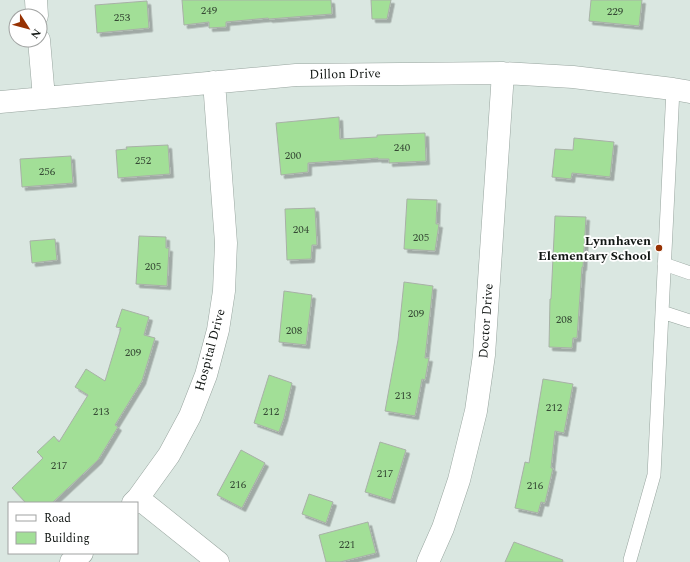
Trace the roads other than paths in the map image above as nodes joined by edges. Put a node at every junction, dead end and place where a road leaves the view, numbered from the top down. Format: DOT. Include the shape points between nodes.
graph roads {
  1 [pos="40,48"];
  2 [pos="503,73"];
  3 [pos="214,82"];
  4 [pos="681,90"];
  5 [pos="44,98"];
  6 [pos="0,102"];
  7 [pos="664,264"];
  8 [pos="690,273"];
  9 [pos="662,312"];
  10 [pos="690,321"];
  11 [pos="135,500"];
  12 [pos="138,502"];
  13 [pos="81,554"];
  14 [pos="630,560"];
  15 [pos="71,562"];
  16 [pos="218,562"];
  17 [pos="428,562"];
  1 -- 5 [label="street"];
  2 -- 3 [label="street, Dillon Drive" via="296,75"];
  2 -- 4 [label="street, Dillon Drive" via="573,77"];
  2 -- 17 [label="street, Doctor Drive" via="484,354 476,411 459,480 443,528"];
  3 -- 5 [label="street, Dillon Drive"];
  3 -- 11 [label="street, Hospital Drive" via="226,243 224,291 218,330 206,375 190,416 169,454"];
  4 -- 7 [label="lane"];
  5 -- 6 [label="street, Dillon Drive"];
  7 -- 8 [label="lane"];
  7 -- 9 [label="lane"];
  9 -- 10 [label="lane"];
  9 -- 14 [label="lane" via="654,475"];
  12 -- 16 [label="street"];
  13 -- 15 [label="street"];
}
